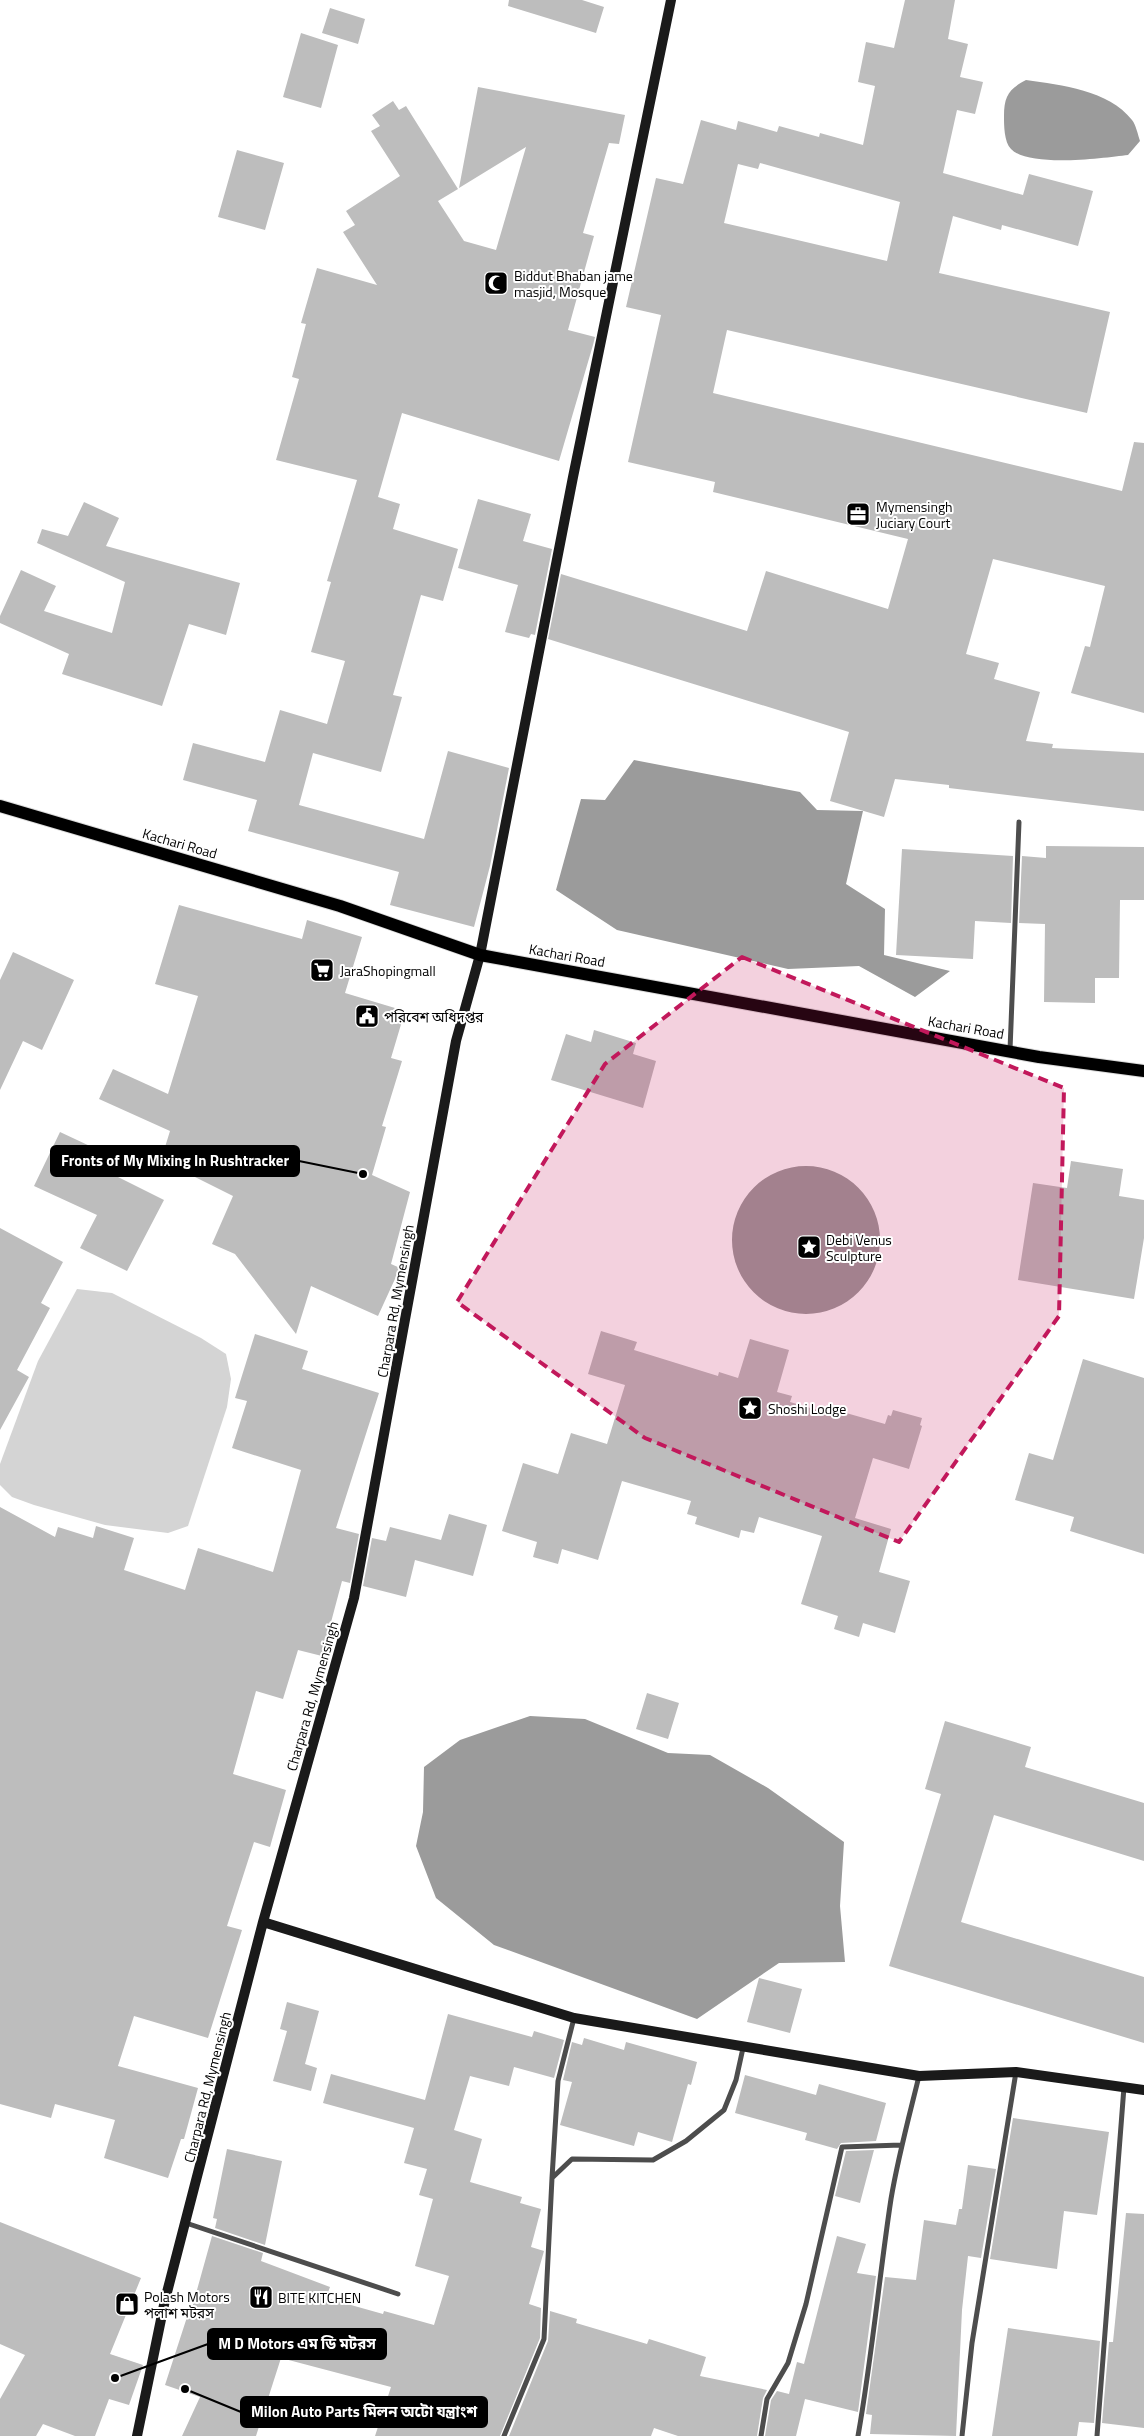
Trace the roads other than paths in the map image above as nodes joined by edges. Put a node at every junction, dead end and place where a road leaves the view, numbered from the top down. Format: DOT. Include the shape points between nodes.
graph roads {
  1 [pos="672,0"];
  2 [pos="0,806"];
  3 [pos="1019,822"];
  4 [pos="480,955"];
  5 [pos="1010,1050"];
  6 [pos="1144,1071"];
  7 [pos="263,1922"];
  8 [pos="574,2018"];
  9 [pos="743,2048"];
  10 [pos="1016,2072"];
  11 [pos="919,2076"];
  12 [pos="1124,2087"];
  13 [pos="1144,2090"];
  14 [pos="901,2145"];
  15 [pos="552,2178"];
  16 [pos="186,2223"];
  17 [pos="398,2294"];
  18 [pos="137,2436"];
  19 [pos="504,2436"];
  20 [pos="761,2436"];
  21 [pos="858,2436"];
  22 [pos="962,2436"];
  23 [pos="1097,2436"];
  1 -- 4 [label="street, Charpara Rd, Mymensingh" via="573,477"];
  2 -- 4 [label="main road, Kachari Road" via="340,906"];
  3 -- 5 [label="street"];
  4 -- 5 [label="main road, Kachari Road"];
  4 -- 7 [label="street, Charpara Rd, Mymensingh" via="456,1041 354,1598"];
  5 -- 6 [label="main road, Kachari Road"];
  7 -- 8 [label="street"];
  7 -- 16 [label="street, Charpara Rd, Mymensingh"];
  8 -- 9 [label="street"];
  8 -- 15 [label="street" via="558,2081"];
  9 -- 11 [label="street"];
  9 -- 15 [label="street" via="736,2080 724,2110 686,2141 653,2160 572,2159"];
  10 -- 11 [label="street"];
  10 -- 12 [label="street"];
  10 -- 22 [label="street" via="972,2342"];
  11 -- 14 [label="street"];
  12 -- 13 [label="street"];
  12 -- 23 [label="street"];
  14 -- 20 [label="street" via="842,2147 806,2304 788,2363 767,2399"];
  14 -- 21 [label="street"];
  15 -- 19 [label="street" via="544,2339"];
  16 -- 17 [label="street"];
  16 -- 18 [label="street, Charpara Rd, Mymensingh" via="165,2300"];
}
